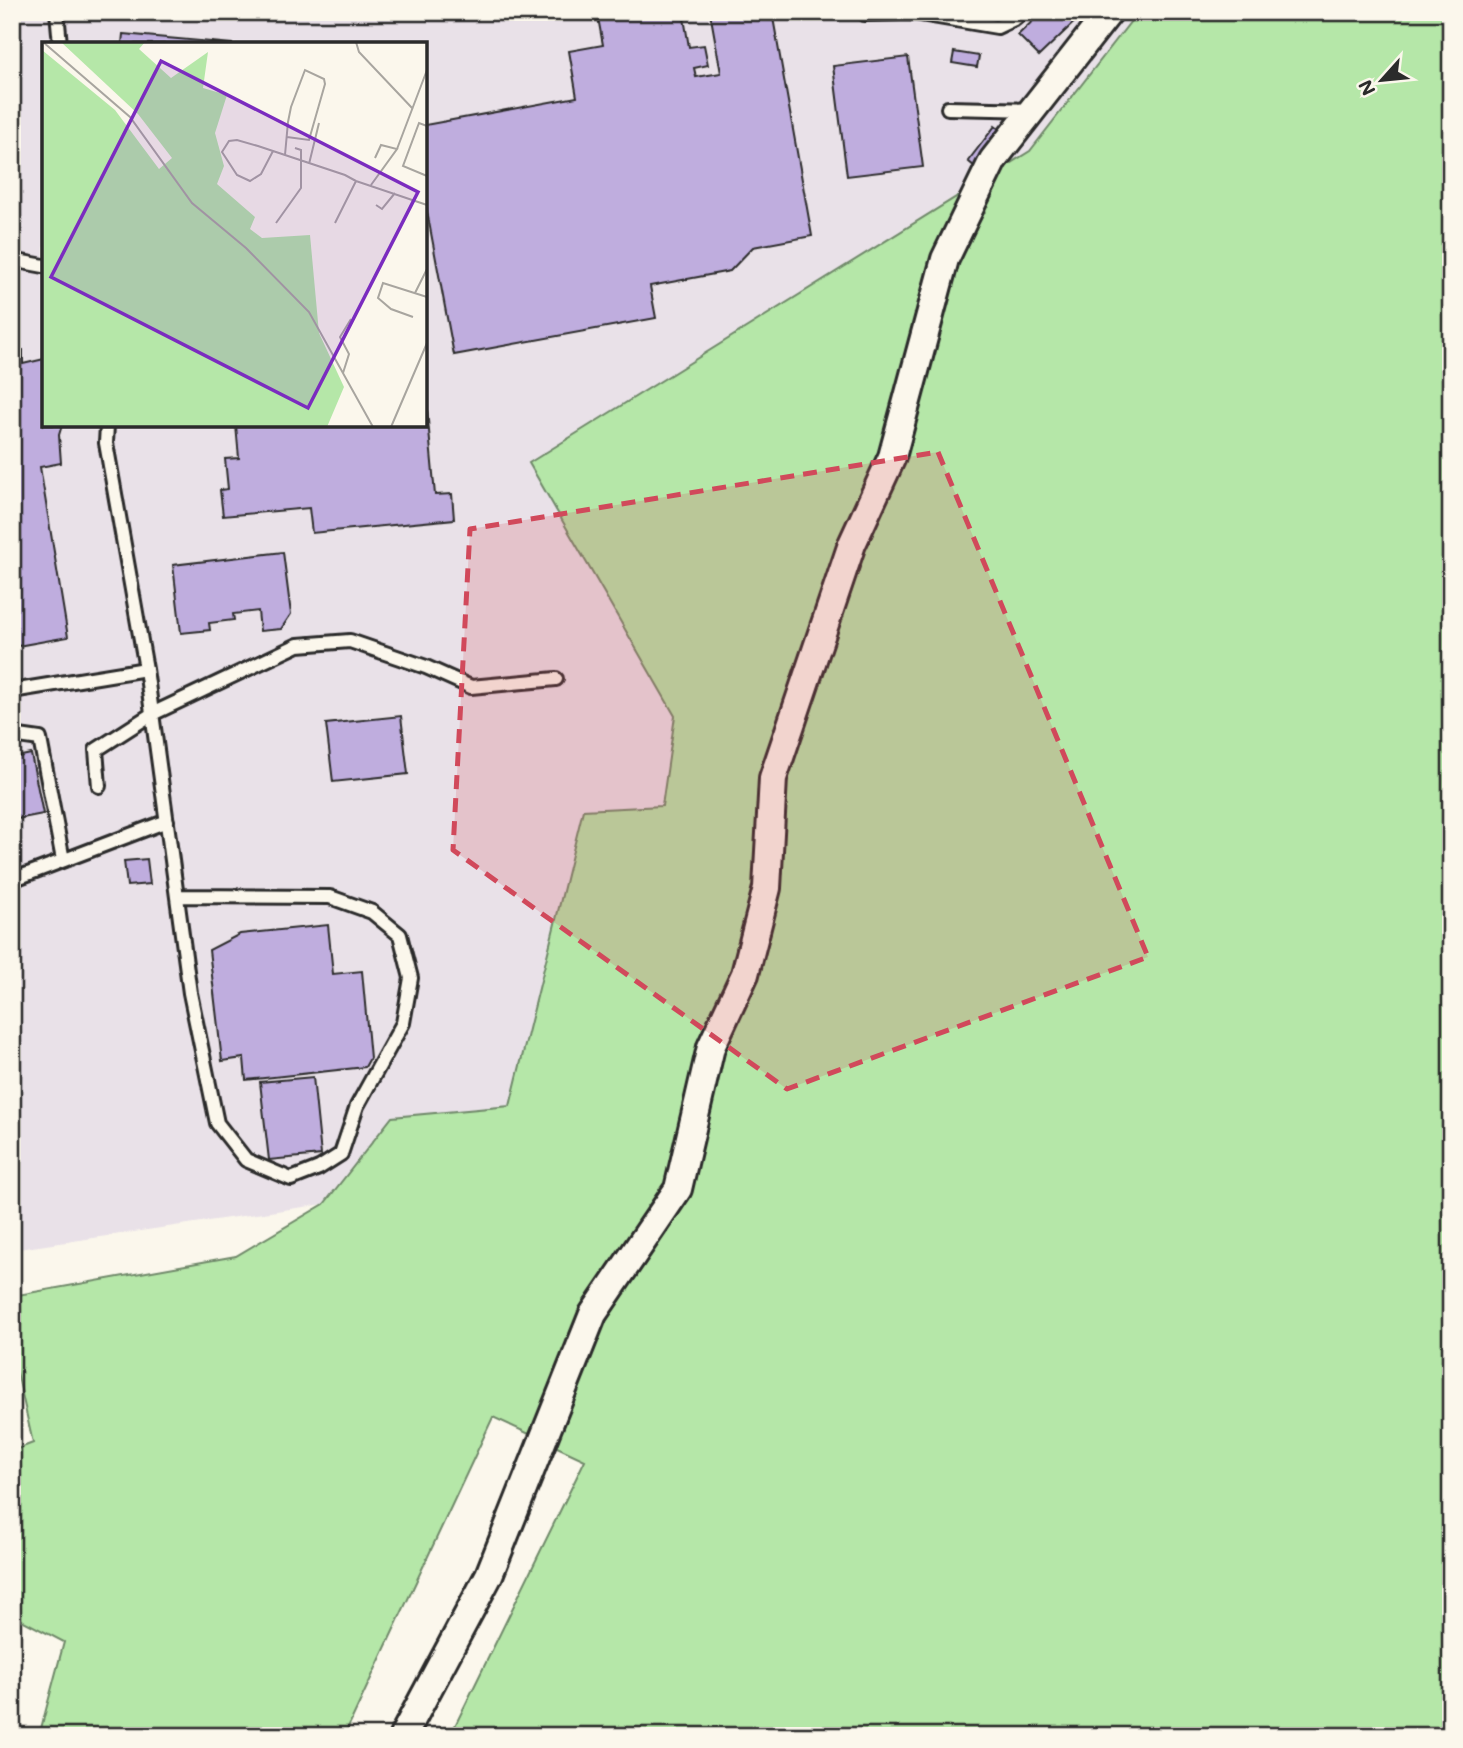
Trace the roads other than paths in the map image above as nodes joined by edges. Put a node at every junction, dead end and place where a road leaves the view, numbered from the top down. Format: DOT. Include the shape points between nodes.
graph roads {
  1 [pos="57,12"];
  2 [pos="1019,12"];
  3 [pos="1109,12"];
  4 [pos="865,14"];
  5 [pos="60,42"];
  6 [pos="947,108"];
  7 [pos="1032,110"];
  8 [pos="12,260"];
  9 [pos="42,265"];
  10 [pos="107,427"];
  11 [pos="146,669"];
  12 [pos="556,680"];
  13 [pos="12,691"];
  14 [pos="152,714"];
  15 [pos="12,735"];
  16 [pos="99,786"];
  17 [pos="167,821"];
  18 [pos="64,860"];
  19 [pos="12,880"];
  20 [pos="177,896"];
  21 [pos="403,1736"];
  1 -- 5 [label="lane"];
  2 -- 4 [label="lane" via="1016,19 997,27 914,13"];
  3 -- 7 [label="street"];
  6 -- 7 [label="lane"];
  7 -- 21 [label="street" via="993,160 945,259 892,457 852,544 772,778 767,888 745,974 711,1047 678,1189 593,1314 489,1575"];
  8 -- 9 [label="lane"];
  10 -- 11 [label="lane"];
  11 -- 13 [label="lane"];
  11 -- 14 [label="lane"];
  12 -- 14 [label="lane" via="471,687 351,641 298,645"];
  14 -- 16 [label="lane" via="96,750"];
  14 -- 17 [label="lane"];
  15 -- 18 [label="lane" via="40,739"];
  17 -- 18 [label="lane"];
  17 -- 20 [label="lane"];
  18 -- 19 [label="lane"];
  20 -- 20 [label="lane" via="190,993 217,1122 246,1160 291,1179 319,1168 341,1154 357,1106 403,1023 411,978 400,934 372,912 330,897"];
}
